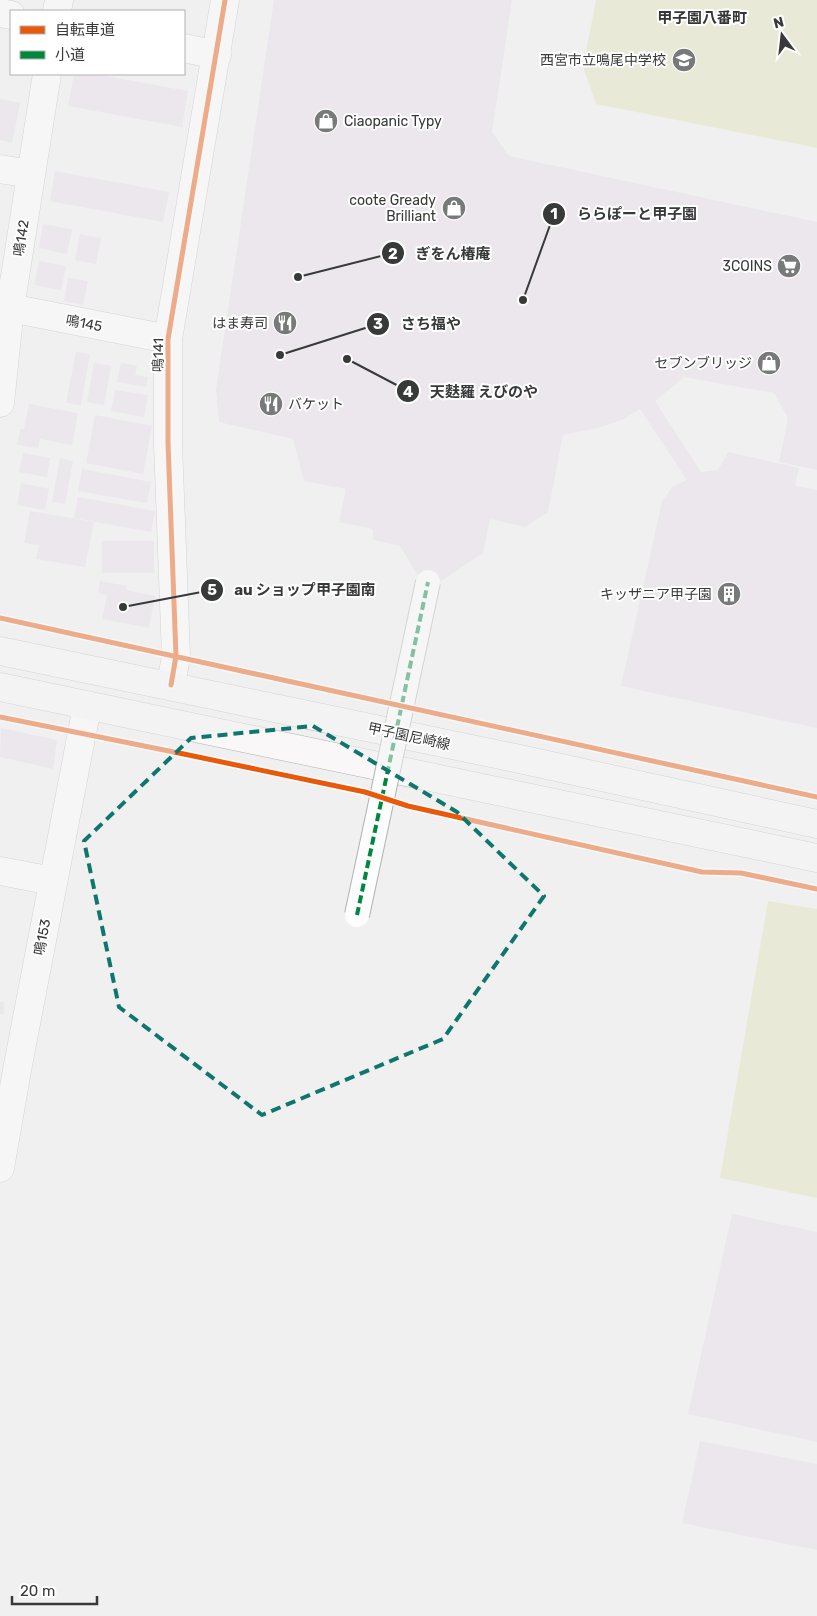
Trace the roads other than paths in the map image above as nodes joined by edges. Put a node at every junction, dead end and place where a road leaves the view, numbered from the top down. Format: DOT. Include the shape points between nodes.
graph roads {
  1 [pos="225,0"];
  2 [pos="185,48"];
  3 [pos="217,55"];
  4 [pos="47,75"];
  5 [pos="0,168"];
  6 [pos="31,174"];
  7 [pos="5,307"];
  8 [pos="168,339"];
  9 [pos="0,404"];
  10 [pos="428,582"];
  11 [pos="0,651"];
  12 [pos="171,685"];
  13 [pos="0,687"];
  14 [pos="86,707"];
  15 [pos="817,824"];
  16 [pos="817,858"];
  17 [pos="0,871"];
  18 [pos="53,881"];
  19 [pos="357,915"];
  20 [pos="8,1068"];
  21 [pos="0,1168"];
  1 -- 3 [label="street, 鳴141"];
  2 -- 3 [label="street"];
  3 -- 8 [label="street, 鳴141"];
  4 -- 6 [label="street, 鳴142"];
  5 -- 6 [label="street"];
  6 -- 7 [label="street, 鳴142"];
  7 -- 8 [label="street, 鳴145"];
  7 -- 9 [label="street, 鳴142"];
  8 -- 12 [label="street, 鳴141" via="168,443 176,656"];
  10 -- 19 [label="street, bridge"];
  11 -- 12 [label="main road, 甲子園尼崎線"];
  12 -- 15 [label="main road, 甲子園尼崎線"];
  13 -- 14 [label="main road"];
  14 -- 16 [label="main road"];
  14 -- 18 [label="street, 鳴153"];
  17 -- 18 [label="street"];
  18 -- 20 [label="street, 鳴153"];
  20 -- 21 [label="street, 鳴153"];
}
